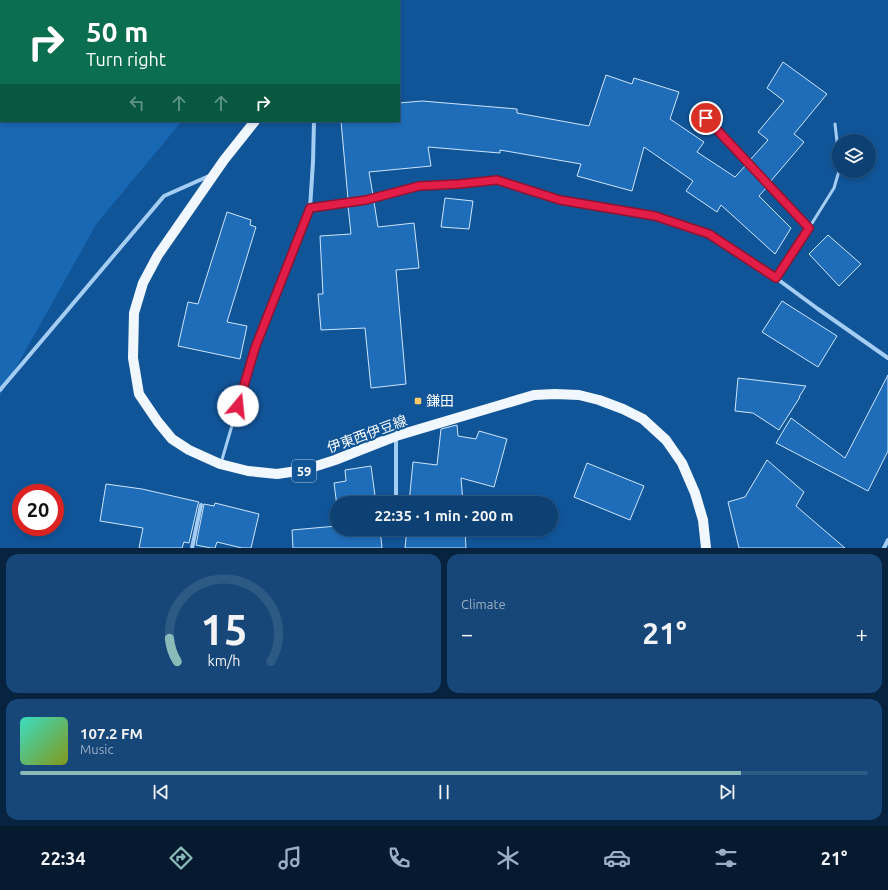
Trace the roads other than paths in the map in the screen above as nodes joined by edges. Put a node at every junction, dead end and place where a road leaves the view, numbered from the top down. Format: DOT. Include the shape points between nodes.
graph roads {
  1 [pos="706,118"];
  2 [pos="254,122"];
  3 [pos="314,122"];
  4 [pos="835,124"];
  5 [pos="836,134"];
  6 [pos="215,174"];
  7 [pos="837,178"];
  8 [pos="310,208"];
  9 [pos="809,228"];
  10 [pos="776,278"];
  11 [pos="888,358"];
  12 [pos="0,390"];
  13 [pos="396,436"];
  14 [pos="220,464"];
  15 [pos="396,496"];
  16 [pos="201,506"];
  17 [pos="888,540"];
  18 [pos="192,548"];
  19 [pos="706,548"];
  20 [pos="884,548"];
  1 -- 9 [label="lane"];
  2 -- 6 [label="main road, 伊東西伊豆線 / 59"];
  3 -- 8 [label="street"];
  4 -- 5 [label="lane"];
  6 -- 12 [label="street" via="164,196"];
  6 -- 14 [label="main road, 伊東西伊豆線 / 59" via="158,255 143,283 134,313 133,358 140,394 158,422 172,439"];
  7 -- 9 [label="lane" via="834,188"];
  8 -- 10 [label="street" via="366,200 419,186 497,180 560,200 655,216 709,234"];
  8 -- 14 [label="lane" via="255,348"];
  9 -- 10 [label="lane"];
  10 -- 11 [label="street"];
  13 -- 14 [label="main road, 伊東西伊豆線 / 59" via="304,470 277,474 248,471"];
  13 -- 15 [label="street"];
  13 -- 19 [label="main road, 伊東西伊豆線 / 59" via="534,395 573,395 599,400 643,419 666,440 682,463 695,493 703,520"];
  16 -- 18 [label="street"];
  17 -- 20 [label="street"];
}
